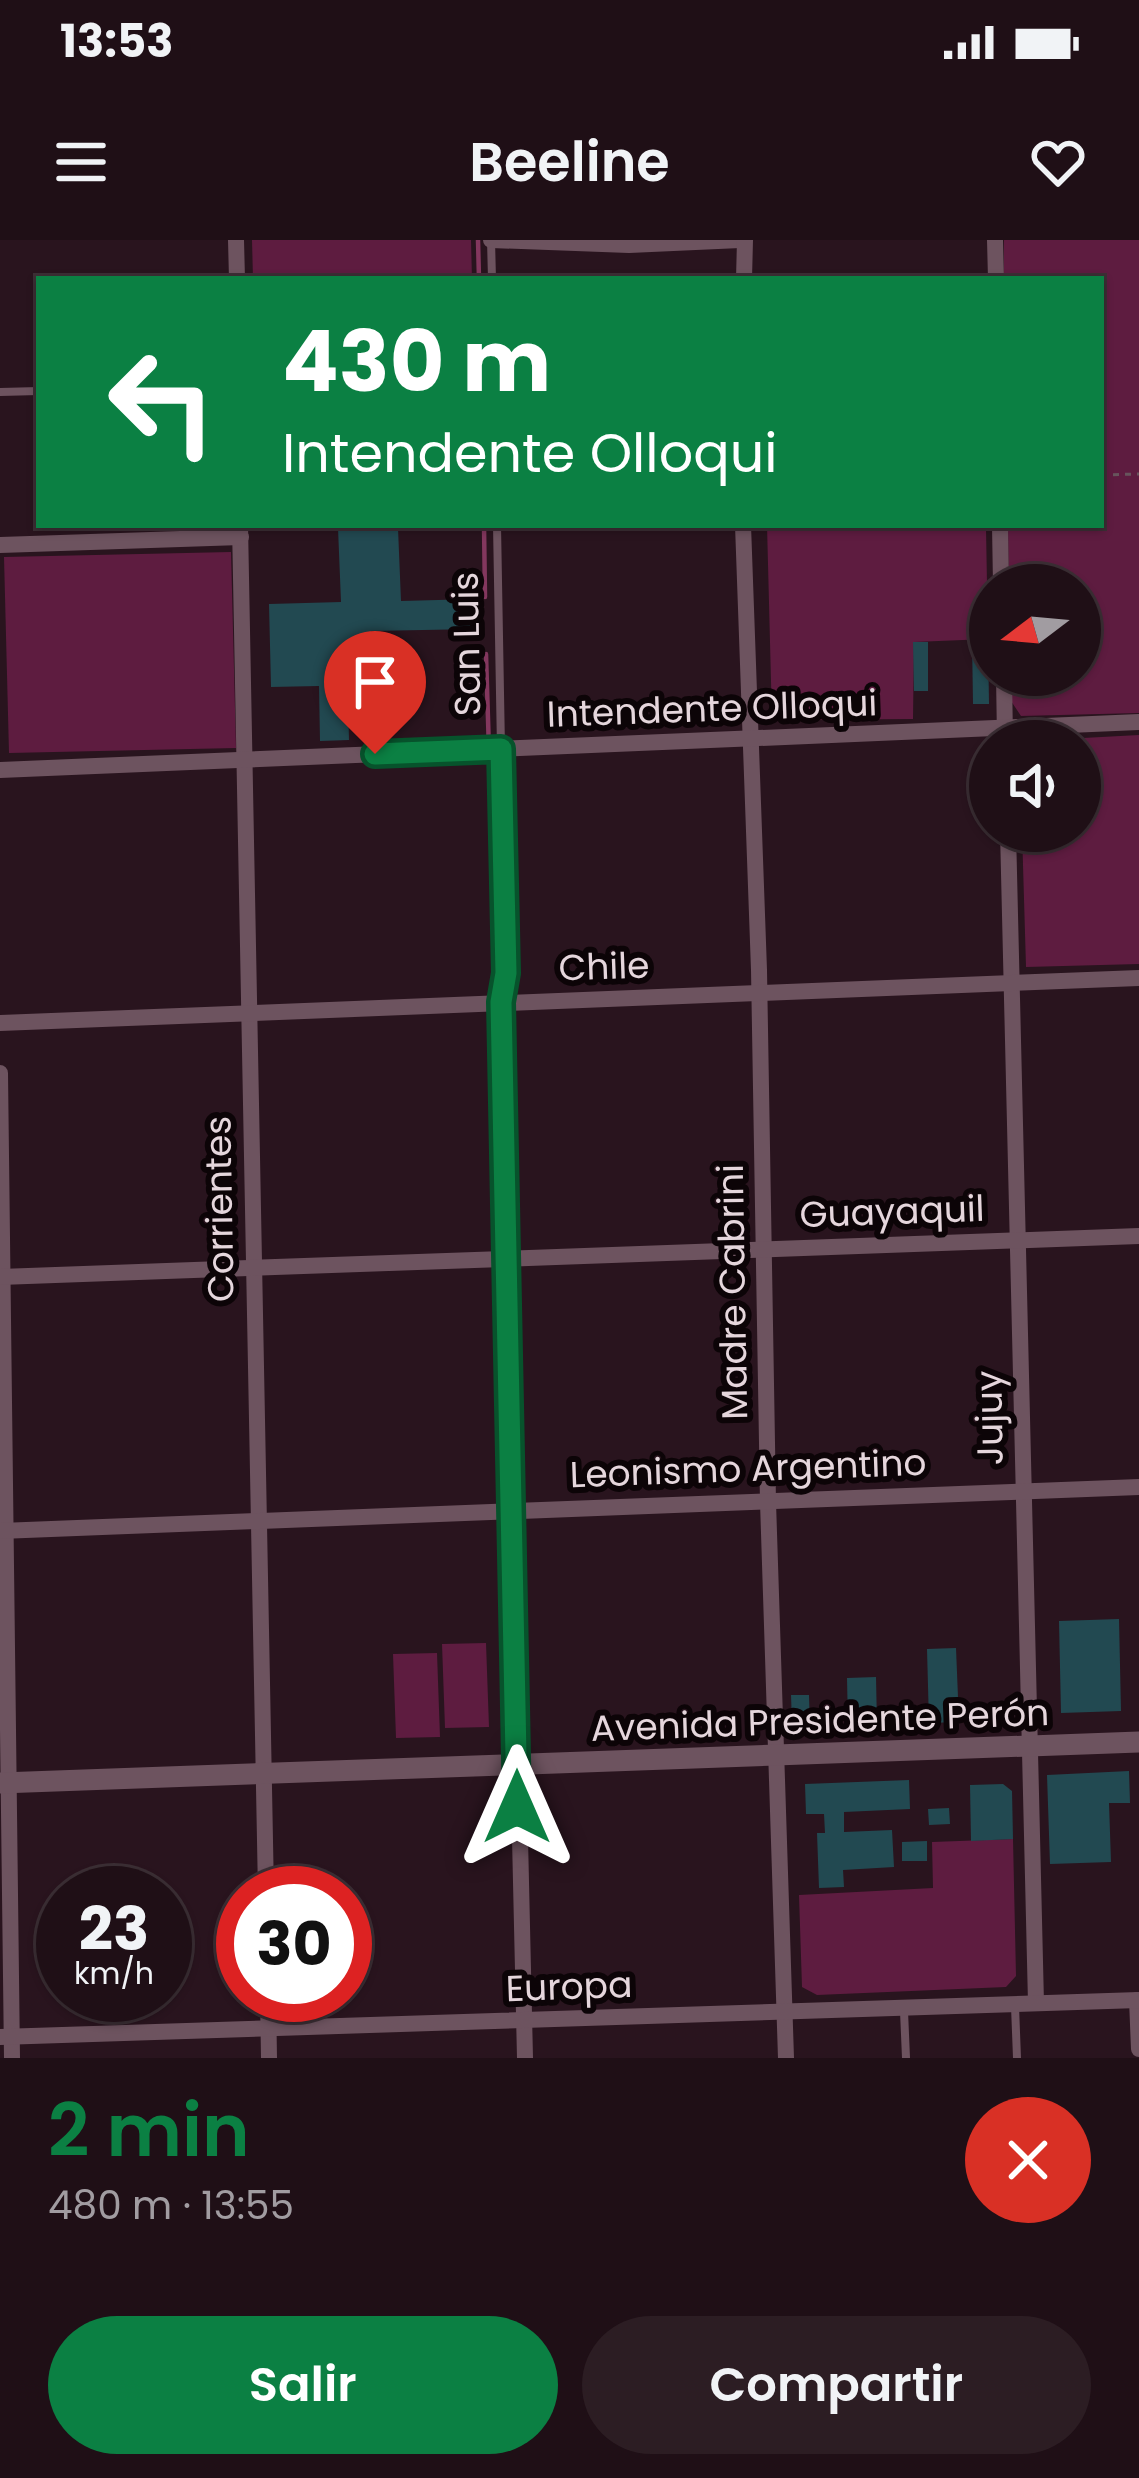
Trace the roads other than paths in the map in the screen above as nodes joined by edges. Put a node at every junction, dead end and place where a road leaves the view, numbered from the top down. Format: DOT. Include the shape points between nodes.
graph roads {
  1 [pos="236,240"];
  2 [pos="491,240"];
  3 [pos="742,240"];
  4 [pos="995,240"];
  5 [pos="237,276"];
  6 [pos="492,276"];
  7 [pos="744,276"];
  8 [pos="996,276"];
  9 [pos="36,391"];
  10 [pos="0,392"];
  11 [pos="497,528"];
  12 [pos="743,528"];
  13 [pos="1000,528"];
  14 [pos="241,531"];
  15 [pos="0,545"];
  16 [pos="1001,564"];
  17 [pos="1139,722"];
  18 [pos="1101,726"];
  19 [pos="969,736"];
  20 [pos="751,738"];
  21 [pos="501,749"];
  22 [pos="244,759"];
  23 [pos="0,770"];
  24 [pos="1009,852"];
  25 [pos="1139,978"];
  26 [pos="1012,982"];
  27 [pos="760,993"];
  28 [pos="501,1002"];
  29 [pos="248,1013"];
  30 [pos="0,1023"];
  31 [pos="0,1073"];
  32 [pos="1139,1235"];
  33 [pos="1018,1239"];
  34 [pos="766,1249"];
  35 [pos="509,1255"];
  36 [pos="252,1267"];
  37 [pos="2,1277"];
  38 [pos="1139,1487"];
  39 [pos="1023,1490"];
  40 [pos="768,1502"];
  41 [pos="514,1509"];
  42 [pos="256,1518"];
  43 [pos="4,1530"];
  44 [pos="1139,1742"];
  45 [pos="1030,1746"];
  46 [pos="776,1755"];
  47 [pos="515,1764"];
  48 [pos="263,1774"];
  49 [pos="5,1783"];
  50 [pos="265,1866"];
  51 [pos="1138,2000"];
  52 [pos="1036,2003"];
  53 [pos="1015,2004"];
  54 [pos="904,2010"];
  55 [pos="784,2013"];
  56 [pos="524,2020"];
  57 [pos="268,2022"];
  58 [pos="268,2029"];
  59 [pos="6,2037"];
  60 [pos="1139,2049"];
  61 [pos="12,2058"];
  62 [pos="269,2058"];
  63 [pos="525,2058"];
  64 [pos="785,2058"];
  65 [pos="906,2058"];
  66 [pos="1017,2058"];
  1 -- 5 [label="street"];
  2 -- 3 [label="street"];
  2 -- 6 [label="lane"];
  3 -- 7 [label="street"];
  4 -- 8 [label="street"];
  9 -- 10 [label="lane"];
  11 -- 21 [label="lane, San Luis"];
  12 -- 20 [label="street, Madre Cabrini"];
  13 -- 16 [label="street"];
  14 -- 15 [label="street"];
  14 -- 22 [label="street, Corrientes"];
  17 -- 18 [label="street, Intendente Olloqui"];
  19 -- 20 [label="street, Intendente Olloqui"];
  20 -- 21 [label="street, Intendente Olloqui"];
  20 -- 27 [label="street, Madre Cabrini"];
  21 -- 22 [label="street, Intendente Olloqui"];
  21 -- 28 [label="lane, San Luis"];
  22 -- 23 [label="street, Intendente Olloqui"];
  22 -- 29 [label="street, Corrientes"];
  24 -- 26 [label="street, Jujuy"];
  25 -- 26 [label="street, Chile"];
  26 -- 27 [label="street, Chile"];
  26 -- 33 [label="street, Jujuy"];
  27 -- 28 [label="street, Chile"];
  27 -- 34 [label="street, Madre Cabrini"];
  28 -- 29 [label="street, Chile"];
  28 -- 35 [label="street, San Luis"];
  29 -- 30 [label="street, Chile"];
  29 -- 36 [label="street, Corrientes"];
  31 -- 37 [label="street"];
  32 -- 33 [label="street, Guayaquil"];
  33 -- 34 [label="street, Guayaquil"];
  33 -- 39 [label="street, Jujuy"];
  34 -- 35 [label="street, Guayaquil"];
  34 -- 40 [label="street, Madre Cabrini"];
  35 -- 36 [label="street, Guayaquil"];
  35 -- 41 [label="street, San Luis"];
  36 -- 37 [label="street, Guayaquil"];
  36 -- 42 [label="street, Corrientes"];
  37 -- 43 [label="street"];
  38 -- 39 [label="street, Leonismo Argentino"];
  39 -- 40 [label="street, Leonismo Argentino"];
  39 -- 45 [label="street, Jujuy"];
  40 -- 41 [label="street, Leonismo Argentino"];
  40 -- 46 [label="street, Madre Cabrini"];
  41 -- 42 [label="street, Leonismo Argentino"];
  41 -- 47 [label="street, San Luis"];
  42 -- 43 [label="street, Leonismo Argentino"];
  42 -- 48 [label="street, Corrientes"];
  43 -- 49 [label="street"];
  44 -- 45 [label="main road, Avenida Presidente Perón"];
  45 -- 46 [label="main road, Avenida Presidente Perón"];
  45 -- 52 [label="street, Jujuy"];
  46 -- 47 [label="main road, Avenida Presidente Perón"];
  46 -- 55 [label="street, Madre Cabrini"];
  47 -- 48 [label="main road, Avenida Presidente Perón"];
  47 -- 56 [label="street, San Luis"];
  48 -- 49 [label="main road, Avenida Presidente Perón"];
  48 -- 50 [label="street, Corrientes"];
  49 -- 59 [label="street"];
  51 -- 52 [label="street, Europa"];
  51 -- 60 [label="street"];
  52 -- 53 [label="street, Europa"];
  53 -- 54 [label="street, Europa"];
  53 -- 66 [label="lane"];
  54 -- 55 [label="street, Europa"];
  54 -- 65 [label="lane"];
  55 -- 56 [label="street, Europa"];
  55 -- 64 [label="street, Madre Cabrini"];
  56 -- 58 [label="street, Europa"];
  56 -- 63 [label="street, San Luis"];
  57 -- 58 [label="street"];
  58 -- 59 [label="street, Europa"];
  58 -- 62 [label="street"];
  59 -- 61 [label="street"];
}
